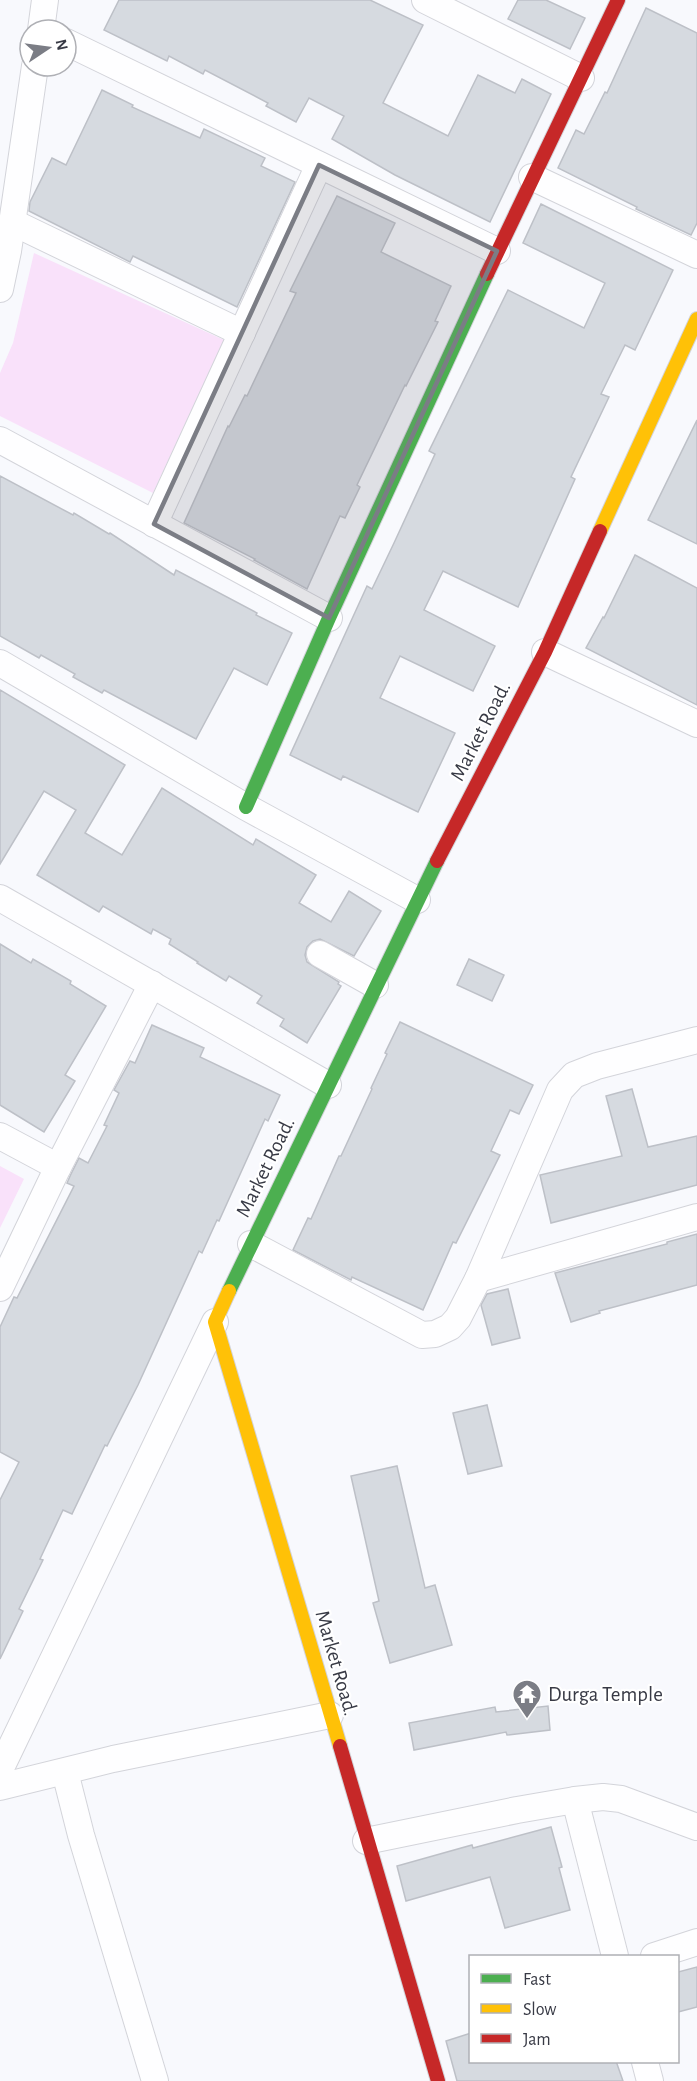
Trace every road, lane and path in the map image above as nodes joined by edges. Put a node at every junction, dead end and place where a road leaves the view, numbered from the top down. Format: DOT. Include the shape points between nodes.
graph roads {
  1 [pos="45,0"];
  2 [pos="425,0"];
  3 [pos="618,0"];
  4 [pos="43,18"];
  5 [pos="78,48"];
  6 [pos="33,78"];
  7 [pos="581,78"];
  8 [pos="319,165"];
  9 [pos="532,177"];
  10 [pos="12,222"];
  11 [pos="497,251"];
  12 [pos="697,255"];
  13 [pos="0,289"];
  14 [pos="697,319"];
  15 [pos="242,333"];
  16 [pos="0,440"];
  17 [pos="154,524"];
  18 [pos="330,618"];
  19 [pos="545,652"];
  20 [pos="0,663"];
  21 [pos="697,724"];
  22 [pos="246,807"];
  23 [pos="0,898"];
  24 [pos="417,900"];
  25 [pos="320,954"];
  26 [pos="153,984"];
  27 [pos="375,985"];
  28 [pos="697,1040"];
  29 [pos="328,1085"];
  30 [pos="0,1136"];
  31 [pos="58,1167"];
  32 [pos="697,1217"];
  33 [pos="251,1244"];
  34 [pos="478,1279"];
  35 [pos="0,1288"];
  36 [pos="215,1322"];
  37 [pos="330,1715"];
  38 [pos="0,1770"];
  39 [pos="65,1772"];
  40 [pos="0,1787"];
  41 [pos="575,1800"];
  42 [pos="697,1827"];
  43 [pos="366,1841"];
  44 [pos="697,1942"];
  45 [pos="615,1955"];
  46 [pos="657,1955"];
  47 [pos="646,2063"];
  48 [pos="155,2081"];
  49 [pos="438,2081"];
  50 [pos="650,2081"];
  1 -- 4 [label="street"];
  2 -- 7 [label="street"];
  3 -- 7 [label="street"];
  5 -- 8 [label="street"];
  6 -- 10 [label="street"];
  7 -- 9 [label="street"];
  8 -- 11 [label="street"];
  8 -- 15 [label="street"];
  9 -- 11 [label="street"];
  9 -- 12 [label="street"];
  10 -- 13 [label="street"];
  10 -- 15 [label="street"];
  11 -- 18 [label="street"];
  14 -- 19 [label="street, Market Road."];
  15 -- 17 [label="street"];
  16 -- 17 [label="street"];
  17 -- 18 [label="street"];
  18 -- 22 [label="street"];
  19 -- 21 [label="street"];
  19 -- 24 [label="street, Market Road."];
  20 -- 22 [label="street"];
  22 -- 24 [label="street"];
  23 -- 26 [label="street"];
  24 -- 27 [label="street, Market Road."];
  25 -- 27 [label="street"];
  26 -- 29 [label="street"];
  26 -- 31 [label="street"];
  27 -- 29 [label="street, Market Road."];
  28 -- 34 [label="street" via="597,1066 567,1082 560,1090"];
  29 -- 33 [label="street, Market Road."];
  30 -- 31 [label="street"];
  31 -- 35 [label="street"];
  32 -- 34 [label="street"];
  33 -- 34 [label="street" via="422,1335 450,1327"];
  33 -- 36 [label="street, Market Road."];
  36 -- 37 [label="street, Market Road."];
  36 -- 38 [label="street"];
  37 -- 39 [label="street"];
  37 -- 43 [label="street, Market Road."];
  39 -- 40 [label="street"];
  39 -- 48 [label="street"];
  41 -- 42 [label="street" via="621,1798"];
  41 -- 43 [label="street"];
  41 -- 45 [label="street"];
  43 -- 49 [label="street, Market Road."];
  44 -- 46 [label="street"];
  47 -- 50 [label="street"];
}
